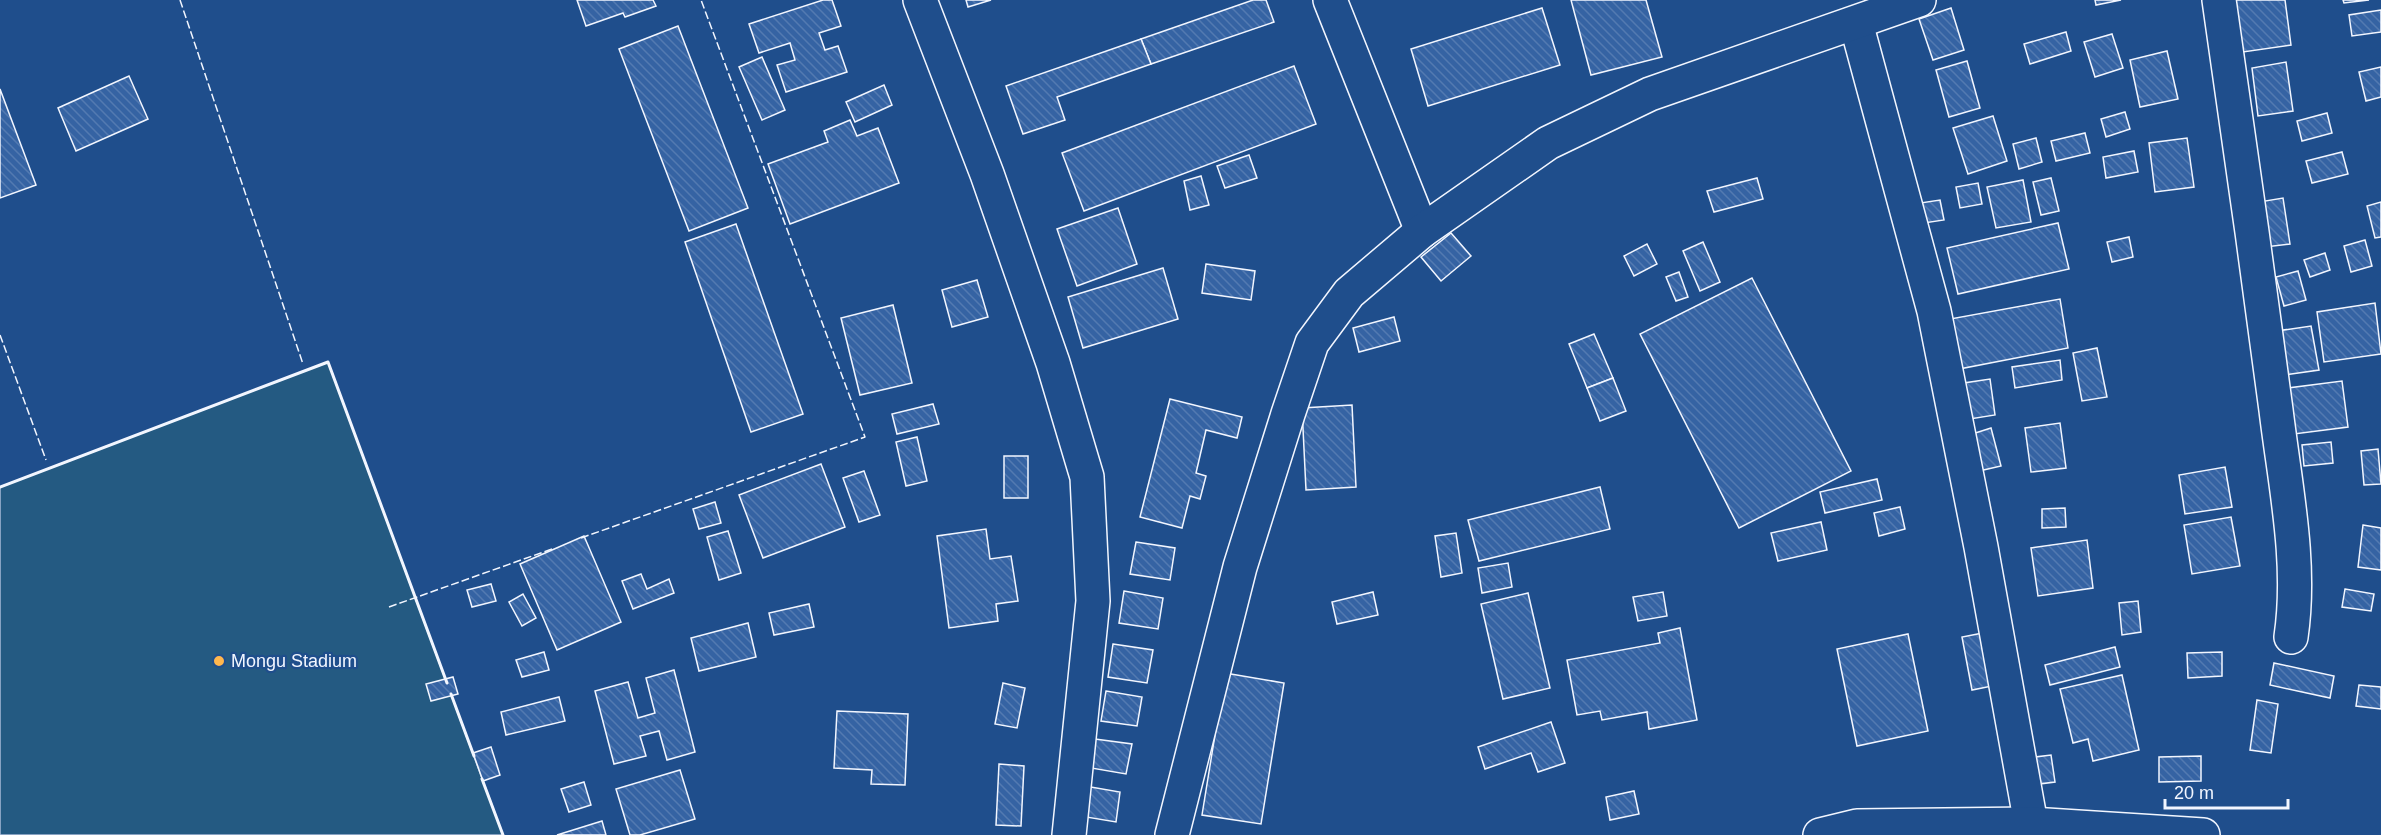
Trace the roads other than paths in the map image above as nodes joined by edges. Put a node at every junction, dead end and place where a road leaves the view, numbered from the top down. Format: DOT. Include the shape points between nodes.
graph roads {
  1 [pos="920,0"];
  2 [pos="1330,0"];
  3 [pos="1919,0"];
  4 [pos="2219,0"];
  5 [pos="1856,23"];
  6 [pos="1422,231"];
  7 [pos="2291,637"];
  8 [pos="2031,824"];
  9 [pos="1069,835"];
  10 [pos="1173,835"];
  11 [pos="1820,835"];
  12 [pos="2203,835"];
  1 -- 9 [label="street" via="987,174 1053,363 1087,477 1093,601"];
  2 -- 6 [label="street"];
  3 -- 5 [label="street"];
  4 -- 7 [label="street" via="2293,552 2295,612"];
  5 -- 6 [label="street" via="1650,94 1548,143"];
  5 -- 8 [label="street" via="1934,311"];
  6 -- 10 [label="street" via="1349,293 1312,343 1240,567"];
  8 -- 11 [label="street" via="1857,826"];
  8 -- 12 [label="street"];
}
